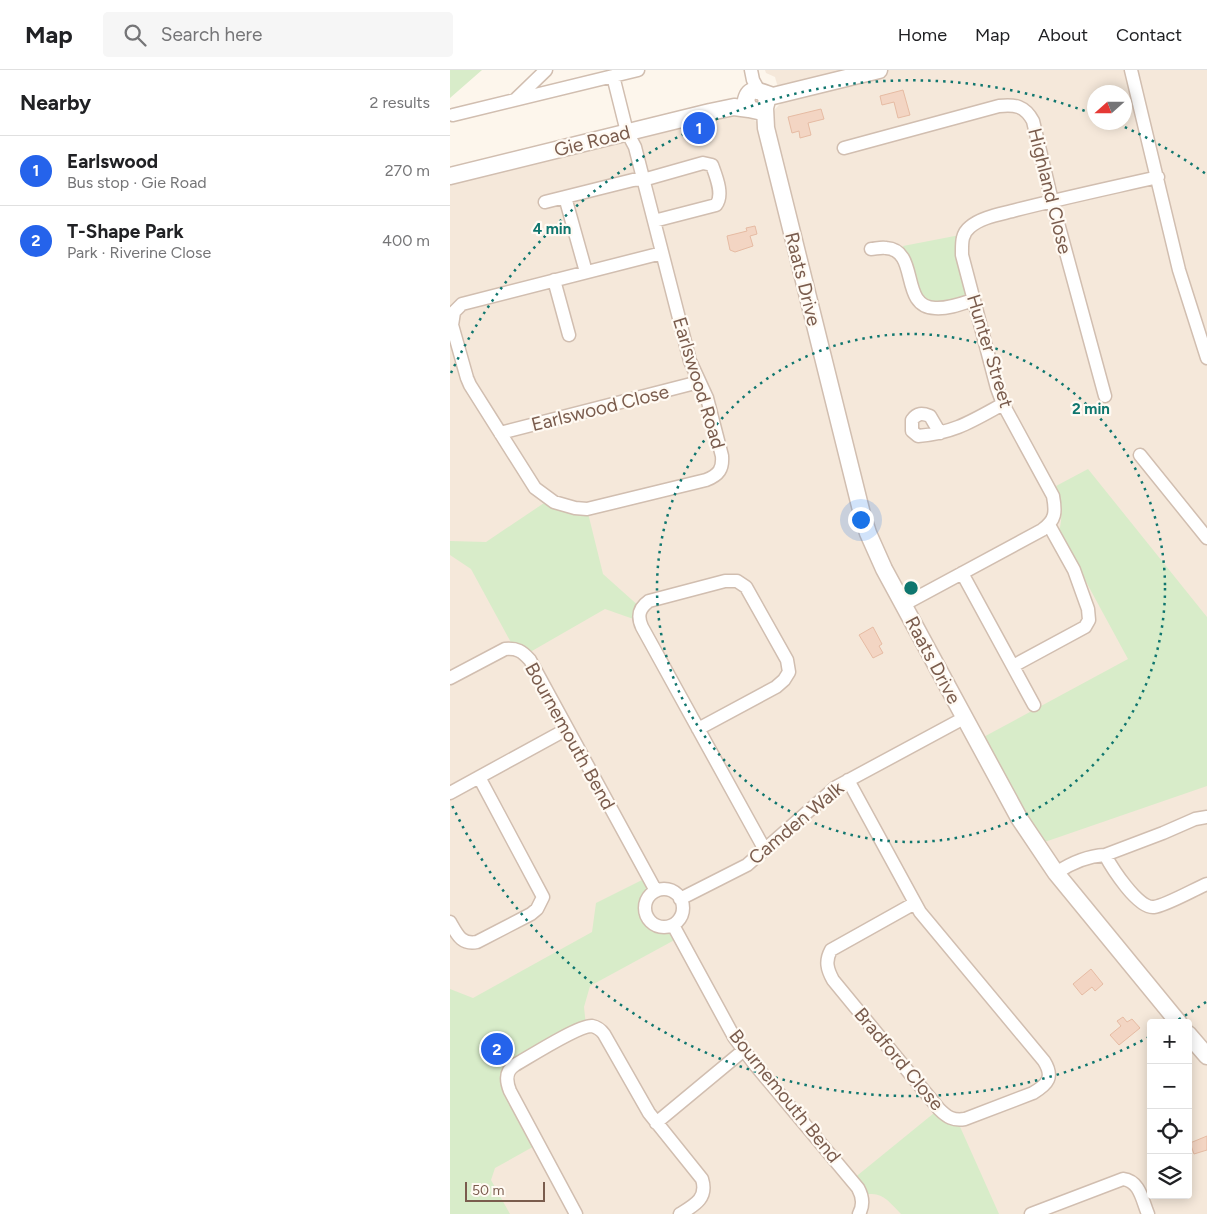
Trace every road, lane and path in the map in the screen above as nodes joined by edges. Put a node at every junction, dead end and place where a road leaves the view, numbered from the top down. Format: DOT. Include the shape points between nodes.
graph roads {
  1 [pos="546,70"];
  2 [pos="638,70"];
  3 [pos="879,70"];
  4 [pos="1132,70"];
  5 [pos="617,75"];
  6 [pos="549,92"];
  7 [pos="755,97"];
  8 [pos="515,100"];
  9 [pos="453,115"];
  10 [pos="633,137"];
  11 [pos="844,148"];
  12 [pos="450,176"];
  13 [pos="1158,177"];
  14 [pos="643,179"];
  15 [pos="565,197"];
  16 [pos="1052,201"];
  17 [pos="544,202"];
  18 [pos="654,221"];
  19 [pos="870,249"];
  20 [pos="662,253"];
  21 [pos="586,272"];
  22 [pos="554,280"];
  23 [pos="973,300"];
  24 [pos="569,335"];
  25 [pos="1207,358"];
  26 [pos="699,382"];
  27 [pos="1105,396"];
  28 [pos="1003,404"];
  29 [pos="500,433"];
  30 [pos="940,433"];
  31 [pos="1140,455"];
  32 [pos="1049,525"];
  33 [pos="1207,538"];
  34 [pos="962,573"];
  35 [pos="903,605"];
  36 [pos="1013,666"];
  37 [pos="450,678"];
  38 [pos="1034,705"];
  39 [pos="964,718"];
  40 [pos="567,729"];
  41 [pos="698,729"];
  42 [pos="479,777"];
  43 [pos="848,780"];
  44 [pos="450,793"];
  45 [pos="1207,817"];
  46 [pos="765,850"];
  47 [pos="1105,855"];
  48 [pos="1056,873"];
  49 [pos="1207,884"];
  50 [pos="656,891"];
  51 [pos="680,899"];
  52 [pos="915,903"];
  53 [pos="450,922"];
  54 [pos="674,925"];
  55 [pos="1176,1019"];
  56 [pos="1192,1039"];
  57 [pos="744,1050"];
  58 [pos="1207,1056"];
  59 [pos="656,1123"];
  60 [pos="576,1214"];
  61 [pos="680,1214"];
  62 [pos="859,1214"];
  63 [pos="1031,1214"];
  64 [pos="1148,1214"];
  1 -- 6 [label="street" via="541,83"];
  1 -- 8 [label="street"];
  2 -- 5 [label="street"];
  3 -- 7 [label="street, Gie Road"];
  4 -- 13 [label="street"];
  5 -- 6 [label="street"];
  5 -- 10 [label="street, Earlswood Road"];
  6 -- 8 [label="street"];
  7 -- 10 [label="street, Gie Road"];
  7 -- 35 [label="street, Raats Drive" via="766,128 862,514"];
  8 -- 9 [label="street"];
  10 -- 12 [label="street, Gie Road"];
  10 -- 14 [label="street, Earlswood Road"];
  11 -- 16 [label="street, Highland Close" via="999,106 1015,105 1029,113 1033,121"];
  13 -- 16 [label="street, Hunter Street"];
  13 -- 25 [label="street" via="1179,270"];
  14 -- 15 [label="street"];
  14 -- 18 [label="street, Earlswood Road"];
  14 -- 18 [label="street" via="708,163 712,165 718,187 720,201 716,205"];
  15 -- 17 [label="street"];
  15 -- 21 [label="street"];
  16 -- 23 [label="street, Hunter Street" via="991,217 975,223 966,232 962,240 962,255"];
  16 -- 27 [label="street, Highland Close"];
  18 -- 20 [label="street, Earlswood Road"];
  19 -- 23 [label="street" via="886,248 901,255 915,297 927,307 946,308"];
  20 -- 21 [label="street, Earlswood Road"];
  20 -- 26 [label="street, Earlswood Road" via="690,362"];
  21 -- 22 [label="street, Earlswood Road"];
  22 -- 24 [label="street"];
  22 -- 29 [label="street, Earlswood Road" via="462,304 454,312 452,325 467,378"];
  23 -- 28 [label="street, Hunter Street"];
  26 -- 29 [label="street, Earlswood Close"];
  26 -- 29 [label="street, Earlswood Road" via="707,398 722,456 720,472 706,480 586,509 575,508 554,502 535,488"];
  28 -- 30 [label="street"];
  28 -- 32 [label="street, Hunter Street" via="1053,496 1056,509"];
  31 -- 33 [label="street"];
  32 -- 34 [label="street"];
  32 -- 36 [label="street" via="1074,570 1089,620 1085,627"];
  34 -- 35 [label="street"];
  34 -- 36 [label="street"];
  35 -- 39 [label="street, Raats Drive"];
  36 -- 38 [label="street"];
  37 -- 40 [label="street, Bournemouth Bend" via="497,652 514,648 530,660"];
  39 -- 43 [label="street, Camden Walk"];
  39 -- 48 [label="street, Raats Drive" via="1019,818"];
  40 -- 42 [label="street"];
  40 -- 50 [label="street, Bournemouth Bend"];
  41 -- 41 [label="street" via="642,627 639,614 644,604 656,598 737,581 746,587 787,660 789,672 776,687"];
  41 -- 46 [label="street"];
  42 -- 44 [label="street"];
  42 -- 53 [label="street" via="543,897 531,914 476,942 462,940"];
  43 -- 46 [label="street, Camden Walk" via="820,800"];
  43 -- 52 [label="street, Bradford Close"];
  45 -- 47 [label="street"];
  46 -- 51 [label="street, Camden Walk" via="747,865"];
  47 -- 48 [label="street" via="1069,864"];
  47 -- 49 [label="street" via="1126,886 1143,905 1149,907"];
  48 -- 55 [label="street, Raats Drive"];
  50 -- 51 [label="street" via="666,890"];
  50 -- 54 [label="street" via="647,901 648,918 662,927"];
  51 -- 54 [label="street" via="682,912"];
  52 -- 52 [label="street, Bradford Close" via="1044,1061 1050,1075 1047,1082 1033,1093 965,1119 957,1120 945,1115 833,980 827,967 831,950"];
  54 -- 57 [label="street, Bournemouth Bend"];
  56 -- 58 [label="street"];
  57 -- 59 [label="street"];
  57 -- 62 [label="street, Bournemouth Bend" via="853,1179 862,1196"];
  59 -- 60 [label="street" via="604,1034 593,1026 580,1028 510,1068 506,1078 510,1091"];
  59 -- 61 [label="street" via="702,1178 704,1185 701,1199"];
  63 -- 64 [label="street" via="1123,1180 1137,1186"];
}
